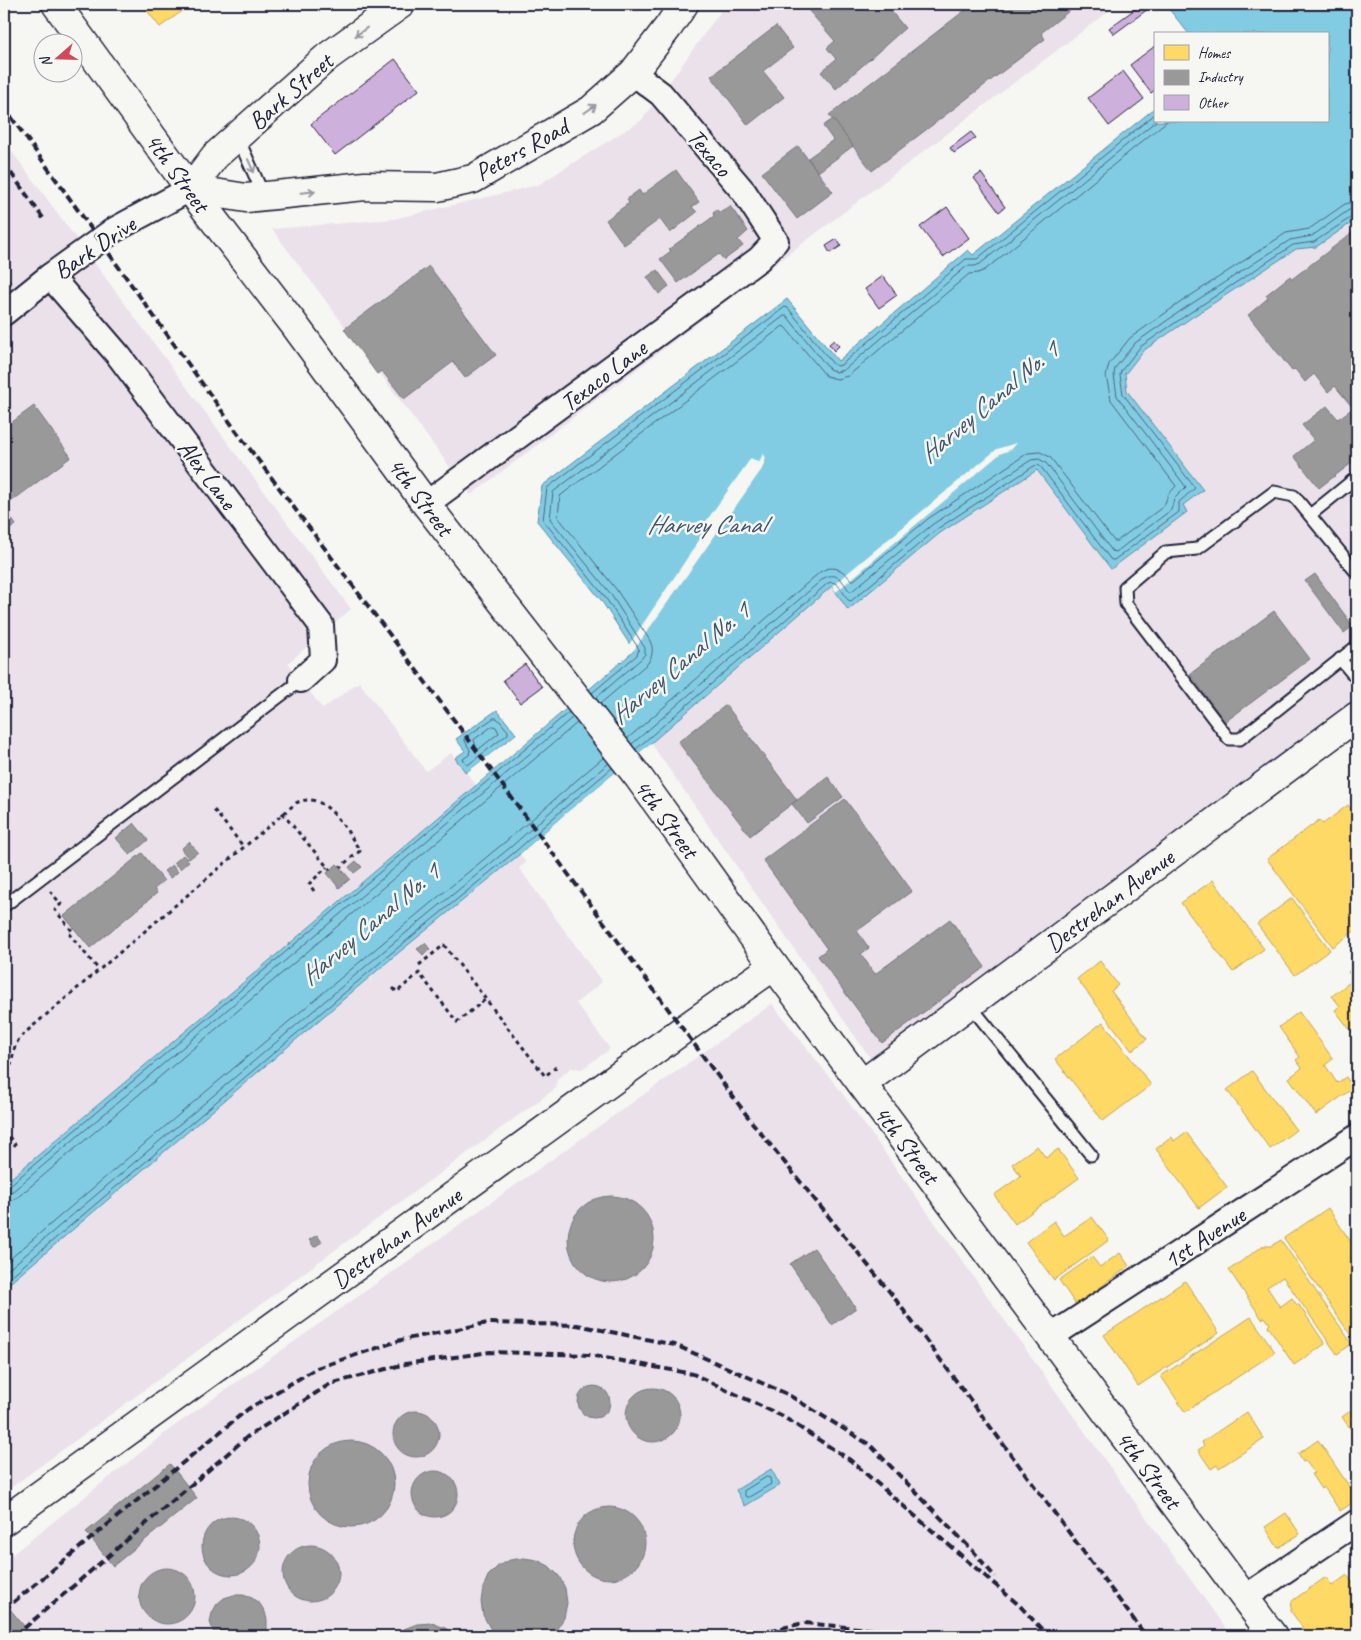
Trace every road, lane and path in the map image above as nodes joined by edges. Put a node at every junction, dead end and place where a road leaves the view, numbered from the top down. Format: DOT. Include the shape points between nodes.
graph roads {
  1 [pos="56,4"];
  2 [pos="401,4"];
  3 [pos="684,4"];
  4 [pos="634,73"];
  5 [pos="238,136"];
  6 [pos="190,189"];
  7 [pos="264,196"];
  8 [pos="776,241"];
  9 [pos="50,276"];
  10 [pos="4,313"];
  11 [pos="1357,477"];
  12 [pos="426,504"];
  13 [pos="1310,514"];
  14 [pos="1357,573"];
  15 [pos="1357,646"];
  16 [pos="1340,659"];
  17 [pos="1357,679"];
  18 [pos="301,680"];
  19 [pos="1357,716"];
  20 [pos="214,810"];
  21 [pos="282,813"];
  22 [pos="243,846"];
  23 [pos="340,867"];
  24 [pos="40,879"];
  25 [pos="314,891"];
  26 [pos="4,906"];
  27 [pos="419,965"];
  28 [pos="774,966"];
  29 [pos="99,970"];
  30 [pos="393,988"];
  31 [pos="486,999"];
  32 [pos="969,1004"];
  33 [pos="556,1067"];
  34 [pos="862,1084"];
  35 [pos="4,1097"];
  36 [pos="4,1130"];
  37 [pos="1357,1137"];
  38 [pos="14,1146"];
  39 [pos="1091,1155"];
  40 [pos="1050,1336"];
  41 [pos="11,1516"];
  42 [pos="1357,1522"];
  43 [pos="1244,1598"];
  44 [pos="1273,1636"];
  1 -- 6 [label="main road, 4th Street"];
  2 -- 5 [label="main road, Bark Street, one-way" via="327,57"];
  3 -- 4 [label="main road, Peters Road"];
  7 -- 4 [label="main road, Peters Road, one-way" via="365,186 436,186 473,178 591,110"];
  4 -- 8 [label="street, Texaco" via="661,94 744,192"];
  5 -- 6 [label="main road, Bark Street" via="214,156"];
  5 -- 7 [label="lane, one-way"];
  6 -- 7 [label="main road, Peters Road" via="246,198"];
  6 -- 9 [label="street, Bark Drive" via="114,230"];
  6 -- 12 [label="main road, 4th Street"];
  8 -- 12 [label="street, Texaco Lane" via="759,259"];
  9 -- 10 [label="street, Bark Drive"];
  9 -- 18 [label="street, Alex Lane" via="119,356 321,625 323,660"];
  11 -- 13 [label="lane"];
  12 -- 28 [label="main road, 4th Street" via="639,778"];
  13 -- 14 [label="lane"];
  13 -- 16 [label="lane" via="1294,496 1274,492 1197,549 1166,552 1125,587 1126,604 1229,739 1240,739"];
  15 -- 16 [label="lane"];
  16 -- 17 [label="lane"];
  18 -- 24 [label="lane"];
  19 -- 32 [label="main road, Destrehan Avenue"];
  20 -- 22 [label="path"];
  21 -- 22 [label="path"];
  21 -- 23 [label="path" via="301,800 323,803 360,851"];
  21 -- 25 [label="path" via="329,868 309,884"];
  22 -- 29 [label="path"];
  24 -- 26 [label="lane"];
  24 -- 29 [label="path" via="61,904 55,910 73,932 70,935"];
  27 -- 31 [label="path" via="444,945"];
  28 -- 34 [label="main road, 4th Street"];
  28 -- 41 [label="main road, Destrehan Avenue"];
  29 -- 35 [label="path" via="20,1037 15,1046"];
  30 -- 31 [label="path" via="396,992 419,973 457,1022"];
  31 -- 33 [label="path" via="545,1076"];
  32 -- 34 [label="main road, Destrehan Avenue"];
  32 -- 39 [label="lane"];
  34 -- 40 [label="main road, 4th Street"];
  36 -- 38 [label="path" via="16,1144"];
  37 -- 40 [label="street, 1st Avenue"];
  40 -- 43 [label="main road, 4th Street"];
  42 -- 43 [label="street"];
  43 -- 44 [label="main road, 4th Street"];
}
